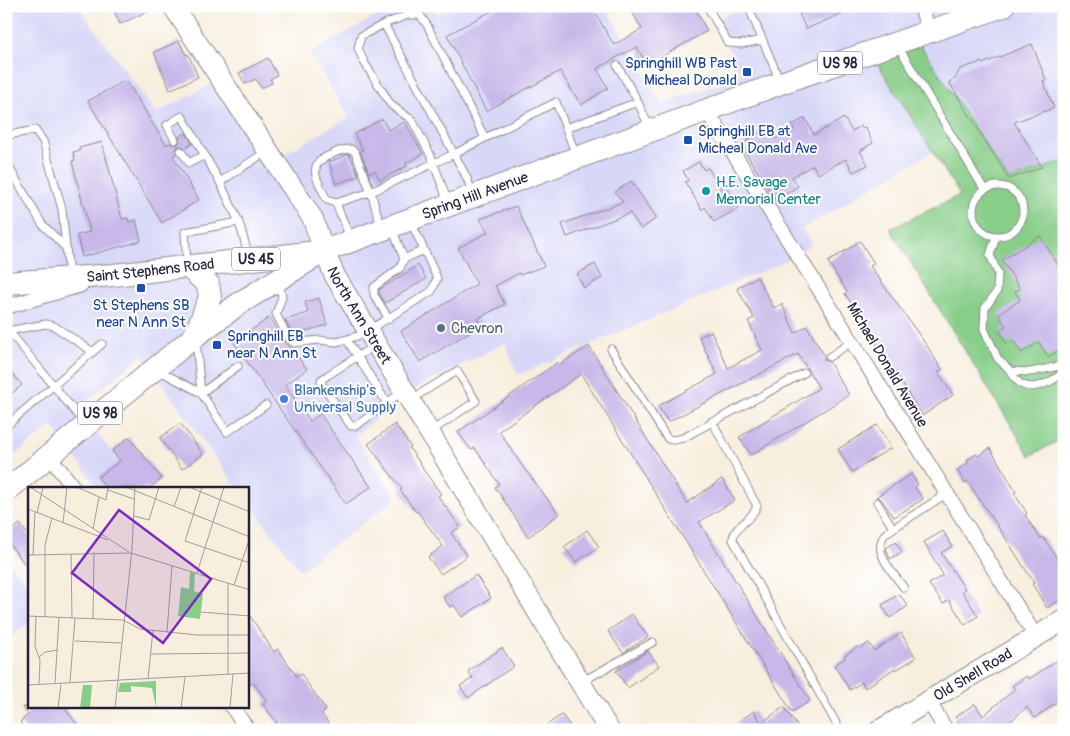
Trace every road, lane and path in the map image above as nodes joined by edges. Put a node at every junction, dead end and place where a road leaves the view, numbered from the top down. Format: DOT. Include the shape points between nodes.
graph roads {
  1 [pos="173,6"];
  2 [pos="707,6"];
  3 [pos="748,6"];
  4 [pos="921,6"];
  5 [pos="1003,6"];
  6 [pos="384,24"];
  7 [pos="930,32"];
  8 [pos="763,40"];
  9 [pos="896,44"];
  10 [pos="617,65"];
  11 [pos="781,83"];
  12 [pos="638,102"];
  13 [pos="707,111"];
  14 [pos="566,128"];
  15 [pos="651,131"];
  16 [pos="6,138"];
  17 [pos="485,138"];
  18 [pos="175,140"];
  19 [pos="181,151"];
  20 [pos="268,151"];
  21 [pos="454,154"];
  22 [pos="205,155"];
  23 [pos="578,158"];
  24 [pos="6,162"];
  25 [pos="433,162"];
  26 [pos="220,182"];
  27 [pos="984,189"];
  28 [pos="371,192"];
  29 [pos="473,196"];
  30 [pos="336,203"];
  31 [pos="449,205"];
  32 [pos="239,222"];
  33 [pos="394,225"];
  34 [pos="996,237"];
  35 [pos="350,241"];
  36 [pos="66,248"];
  37 [pos="424,250"];
  38 [pos="324,251"];
  39 [pos="404,259"];
  40 [pos="250,260"];
  41 [pos="188,267"];
  42 [pos="113,275"];
  43 [pos="69,278"];
  44 [pos="278,279"];
  45 [pos="6,283"];
  46 [pos="6,307"];
  47 [pos="389,319"];
  48 [pos="7,331"];
  49 [pos="195,336"];
  50 [pos="373,338"];
  51 [pos="347,340"];
  52 [pos="853,341"];
  53 [pos="102,344"];
  54 [pos="611,349"];
  55 [pos="92,352"];
  56 [pos="358,356"];
  57 [pos="829,357"];
  58 [pos="1064,365"];
  59 [pos="238,366"];
  60 [pos="155,369"];
  61 [pos="1012,371"];
  62 [pos="1064,372"];
  63 [pos="804,373"];
  64 [pos="54,384"];
  65 [pos="201,393"];
  66 [pos="407,395"];
  67 [pos="387,403"];
  68 [pos="266,405"];
  69 [pos="712,421"];
  70 [pos="86,425"];
  71 [pos="6,426"];
  72 [pos="429,432"];
  73 [pos="49,456"];
  74 [pos="73,487"];
  75 [pos="6,491"];
  76 [pos="946,494"];
  77 [pos="877,502"];
  78 [pos="892,528"];
  79 [pos="904,588"];
  80 [pos="1064,620"];
  81 [pos="1036,637"];
  82 [pos="653,642"];
  83 [pos="580,683"];
  84 [pos="929,702"];
  85 [pos="233,708"];
  86 [pos="248,730"];
  87 [pos="609,730"];
  88 [pos="840,730"];
  89 [pos="880,730"];
  90 [pos="946,730"];
  1 -- 20 [label="street, North Ann Street"];
  2 -- 8 [label="lane" via="728,42 741,44"];
  3 -- 8 [label="lane"];
  4 -- 7 [label="street"];
  5 -- 7 [label="main road, Spring Hill Avenue / US 98"];
  6 -- 17 [label="lane" via="408,15 420,15"];
  6 -- 21 [label="lane"];
  6 -- 25 [label="lane" via="361,36 358,48 391,105 412,120"];
  7 -- 9 [label="main road, Spring Hill Avenue / US 98"];
  8 -- 11 [label="lane"];
  9 -- 11 [label="main road, Spring Hill Avenue / US 98"];
  9 -- 27 [label="lane"];
  10 -- 12 [label="lane"];
  11 -- 13 [label="main road, Spring Hill Avenue / US 98"];
  12 -- 14 [label="lane"];
  12 -- 15 [label="lane"];
  13 -- 15 [label="main road, Spring Hill Avenue / US 98"];
  13 -- 52 [label="street, Michael Donald Avenue"];
  14 -- 17 [label="lane" via="556,102"];
  14 -- 23 [label="lane"];
  15 -- 23 [label="main road, Spring Hill Avenue / US 98"];
  16 -- 36 [label="lane" via="35,130 43,141 62,209"];
  17 -- 21 [label="lane"];
  18 -- 22 [label="lane" via="167,125 182,116"];
  19 -- 22 [label="lane" via="189,163"];
  20 -- 26 [label="lane"];
  20 -- 38 [label="street, North Ann Street" via="313,219"];
  21 -- 25 [label="lane"];
  21 -- 29 [label="lane"];
  22 -- 26 [label="lane"];
  23 -- 29 [label="main road, Spring Hill Avenue / US 98"];
  24 -- 36 [label="lane" via="42,224"];
  25 -- 28 [label="lane"];
  25 -- 31 [label="lane"];
  26 -- 32 [label="lane"];
  27 -- 34 [label="lane" via="974,202 973,218 981,231"];
  27 -- 34 [label="lane" via="999,185 1007,187 1014,191 1022,204 1022,220 1018,227"];
  28 -- 30 [label="lane"];
  28 -- 30 [label="lane" via="355,152 343,149 320,159 314,171 327,200"];
  28 -- 33 [label="lane"];
  29 -- 31 [label="main road, Spring Hill Avenue / US 98"];
  30 -- 35 [label="lane"];
  31 -- 33 [label="main road, Spring Hill Avenue / US 98"];
  32 -- 40 [label="lane"];
  32 -- 41 [label="lane" via="185,232"];
  33 -- 35 [label="main road, Spring Hill Avenue / US 98"];
  33 -- 37 [label="lane"];
  33 -- 39 [label="lane"];
  34 -- 61 [label="lane" via="990,256 998,274 997,291 985,308 984,329 998,359"];
  35 -- 38 [label="main road, Spring Hill Avenue / US 98"];
  36 -- 43 [label="lane"];
  37 -- 39 [label="lane"];
  37 -- 47 [label="lane" via="437,278 432,291"];
  38 -- 40 [label="main road, Saint Stephens Road / US 45"];
  38 -- 44 [label="main road, Spring Hill Avenue / US 98"];
  38 -- 50 [label="street, North Ann Street"];
  39 -- 47 [label="lane" via="400,268 374,287 374,295"];
  40 -- 41 [label="main road, Saint Stephens Road / US 45"];
  41 -- 42 [label="main road, Saint Stephens Road / US 45"];
  41 -- 49 [label="main road" via="208,284 210,297"];
  42 -- 43 [label="main road, Saint Stephens Road / US 45"];
  42 -- 46 [label="street"];
  43 -- 45 [label="main road, Saint Stephens Road / US 45"];
  44 -- 49 [label="main road, Spring Hill Avenue / US 98"];
  44 -- 51 [label="lane" via="282,298 276,314 289,339 294,343"];
  47 -- 50 [label="lane"];
  48 -- 55 [label="lane" via="46,324"];
  48 -- 64 [label="lane"];
  49 -- 60 [label="main road, Spring Hill Avenue / US 98"];
  49 -- 65 [label="lane"];
  50 -- 51 [label="lane"];
  50 -- 56 [label="lane"];
  50 -- 66 [label="street, North Ann Street"];
  51 -- 56 [label="lane"];
  52 -- 57 [label="lane"];
  52 -- 76 [label="street, Michael Donald Avenue"];
  53 -- 55 [label="lane"];
  54 -- 69 [label="lane" via="668,439 683,438"];
  55 -- 64 [label="lane"];
  56 -- 67 [label="lane"];
  56 -- 67 [label="lane" via="321,383 351,426"];
  58 -- 61 [label="lane" via="1031,372"];
  59 -- 65 [label="lane"];
  60 -- 65 [label="lane"];
  60 -- 70 [label="main road, Spring Hill Avenue / US 98"];
  61 -- 62 [label="lane" via="1016,381 1024,386 1037,386"];
  63 -- 69 [label="lane"];
  64 -- 70 [label="lane"];
  64 -- 71 [label="lane"];
  65 -- 68 [label="lane" via="227,432"];
  66 -- 67 [label="lane"];
  66 -- 72 [label="street, North Ann Street"];
  66 -- 72 [label="lane" via="457,371 476,401"];
  69 -- 88 [label="lane" via="757,506 749,520 736,529 733,540"];
  70 -- 73 [label="main road, Spring Hill Avenue / US 98"];
  72 -- 83 [label="street, North Ann Street"];
  73 -- 74 [label="street"];
  73 -- 75 [label="main road, Spring Hill Avenue / US 98"];
  76 -- 78 [label="lane"];
  76 -- 81 [label="street, Michael Donald Avenue"];
  77 -- 78 [label="lane"];
  78 -- 79 [label="lane" via="881,538 881,555"];
  80 -- 81 [label="street, Old Shell Road"];
  81 -- 84 [label="street, Old Shell Road"];
  82 -- 83 [label="lane"];
  83 -- 87 [label="street, North Ann Street"];
  84 -- 89 [label="street, Old Shell Road"];
  84 -- 90 [label="street"];
  85 -- 86 [label="street"];
}
